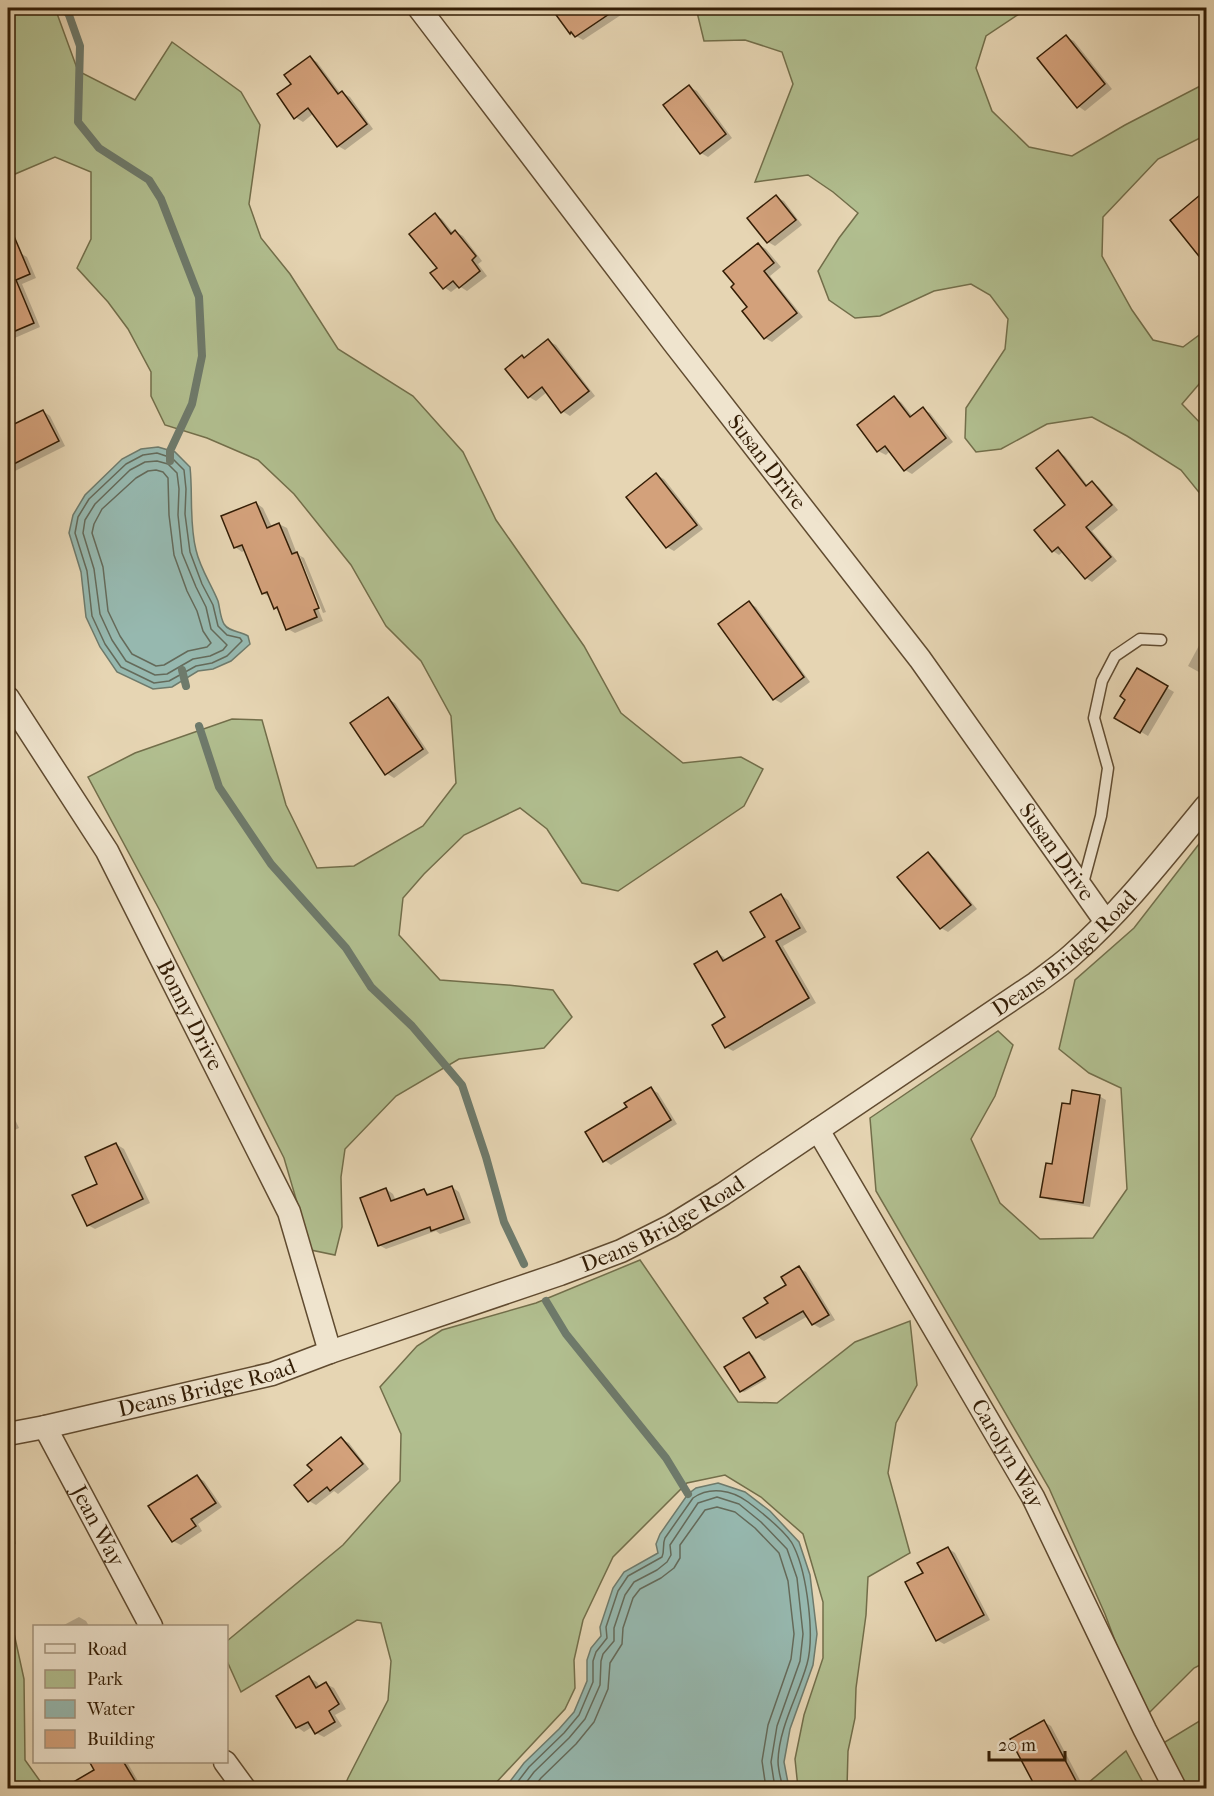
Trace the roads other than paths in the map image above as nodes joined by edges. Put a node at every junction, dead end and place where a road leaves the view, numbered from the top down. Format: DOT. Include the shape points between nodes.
graph roads {
  1 [pos="419,8"];
  2 [pos="1161,640"];
  3 [pos="8,698"];
  4 [pos="1206,806"];
  5 [pos="1082,887"];
  6 [pos="1106,922"];
  7 [pos="818,1130"];
  8 [pos="330,1352"];
  9 [pos="45,1427"];
  10 [pos="8,1434"];
  11 [pos="150,1625"];
  12 [pos="226,1763"];
  13 [pos="244,1788"];
  14 [pos="1175,1788"];
  1 -- 5 [label="street, Susan Drive" via="920,659"];
  2 -- 5 [label="lane" via="1140,639 1115,656 1102,681 1094,718 1108,768 1101,816"];
  3 -- 8 [label="street, Bonny Drive" via="107,851 289,1212"];
  4 -- 6 [label="street, Deans Bridge Road"];
  5 -- 6 [label="street, Susan Drive"];
  6 -- 7 [label="street, Deans Bridge Road" via="1036,984"];
  7 -- 8 [label="street, Deans Bridge Road" via="671,1226 621,1251"];
  7 -- 14 [label="street, Carolyn Way" via="1033,1497"];
  8 -- 9 [label="street, Deans Bridge Road" via="272,1374"];
  9 -- 10 [label="street, Deans Bridge Road"];
  9 -- 11 [label="street, Jean Way"];
  12 -- 13 [label="street"];
}
